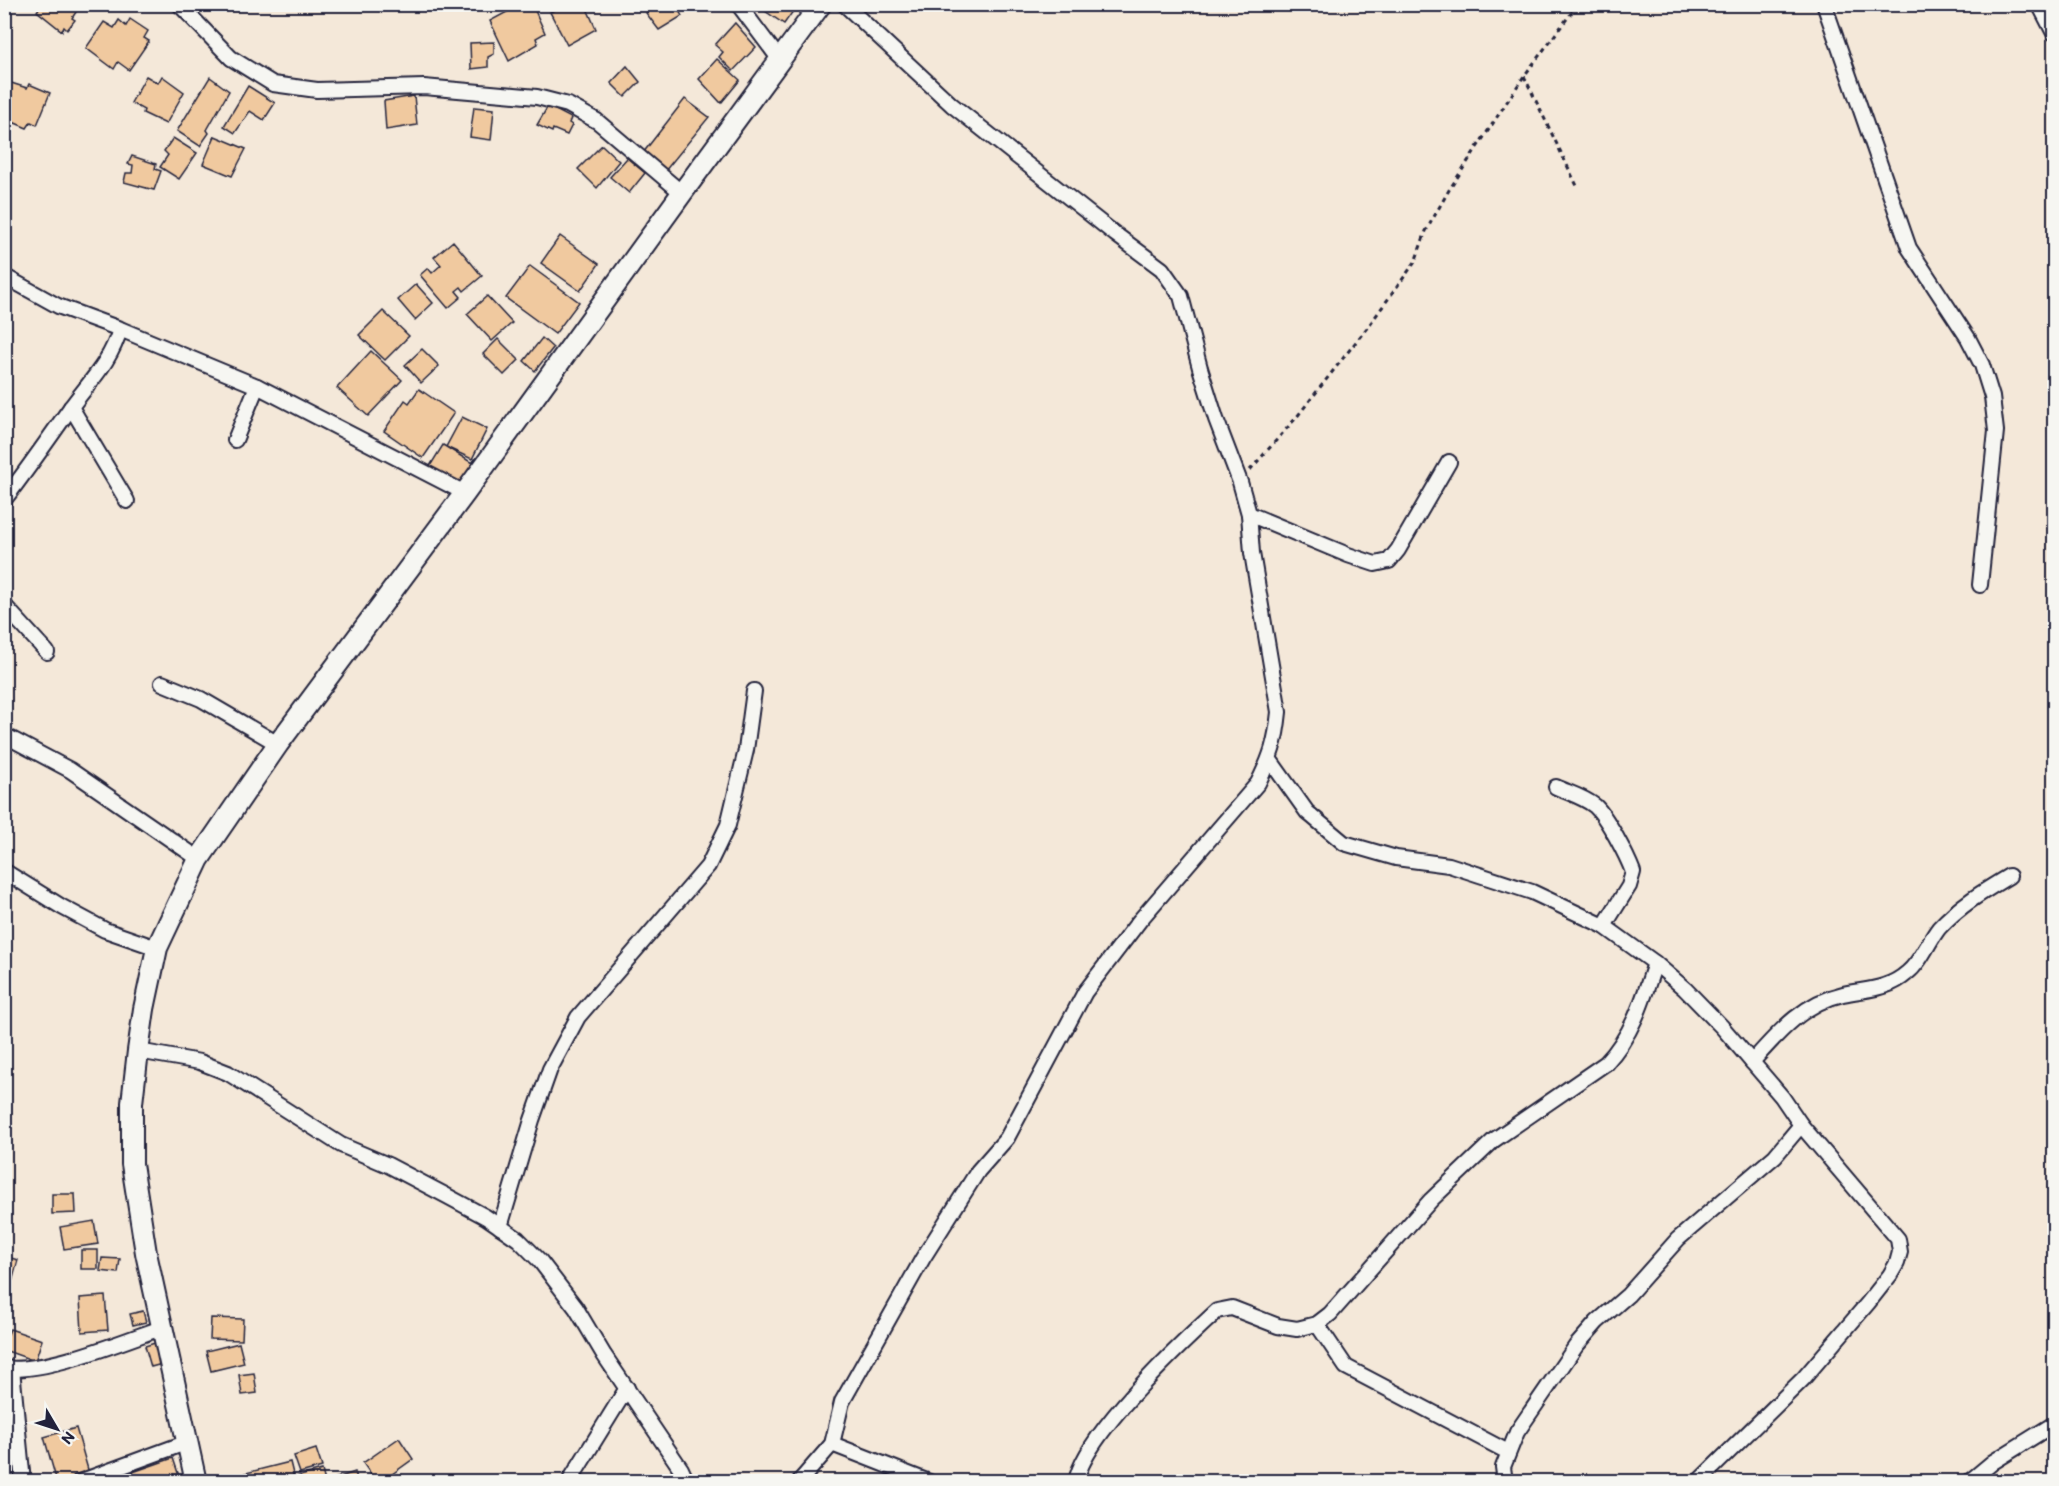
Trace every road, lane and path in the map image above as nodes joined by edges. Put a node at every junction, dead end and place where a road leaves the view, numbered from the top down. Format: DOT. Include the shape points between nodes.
graph roads {
  1 [pos="179,4"];
  2 [pos="738,4"];
  3 [pos="821,4"];
  4 [pos="844,4"];
  5 [pos="1571,4"];
  6 [pos="1824,4"];
  7 [pos="2039,4"];
  8 [pos="1577,6"];
  9 [pos="2055,33"];
  10 [pos="780,60"];
  11 [pos="1524,76"];
  12 [pos="1578,188"];
  13 [pos="682,193"];
  14 [pos="4,276"];
  15 [pos="120,329"];
  16 [pos="257,386"];
  17 [pos="71,407"];
  18 [pos="235,440"];
  19 [pos="1449,462"];
  20 [pos="1240,482"];
  21 [pos="465,493"];
  22 [pos="4,500"];
  23 [pos="127,501"];
  24 [pos="1249,514"];
  25 [pos="1980,585"];
  26 [pos="4,605"];
  27 [pos="47,652"];
  28 [pos="162,683"];
  29 [pos="754,691"];
  30 [pos="4,735"];
  31 [pos="278,744"];
  32 [pos="1270,760"];
  33 [pos="1556,787"];
  34 [pos="199,859"];
  35 [pos="4,871"];
  36 [pos="2009,876"];
  37 [pos="1604,926"];
  38 [pos="157,948"];
  39 [pos="1655,963"];
  40 [pos="138,1051"];
  41 [pos="1752,1062"];
  42 [pos="1801,1125"];
  43 [pos="500,1227"];
  44 [pos="1317,1324"];
  45 [pos="164,1327"];
  46 [pos="8,1369"];
  47 [pos="627,1388"];
  48 [pos="2055,1424"];
  49 [pos="188,1442"];
  50 [pos="832,1444"];
  51 [pos="1508,1452"];
  52 [pos="23,1482"];
  53 [pos="79,1482"];
  54 [pos="196,1482"];
  55 [pos="569,1482"];
  56 [pos="687,1482"];
  57 [pos="799,1482"];
  58 [pos="929,1482"];
  59 [pos="1076,1482"];
  60 [pos="1505,1482"];
  61 [pos="1698,1482"];
  62 [pos="1969,1482"];
  1 -- 13 [label="street" via="231,57 273,84 317,90 424,87 537,98 568,105 597,121"];
  2 -- 10 [label="street"];
  3 -- 10 [label="street"];
  4 -- 20 [label="street" via="952,105 1162,269 1181,296 1203,378"];
  5 -- 8 [label="path"];
  6 -- 25 [label="street" via="1910,248 1968,338 1992,397 1996,431"];
  7 -- 9 [label="street"];
  8 -- 11 [label="path"];
  10 -- 13 [label="street"];
  11 -- 12 [label="path"];
  11 -- 20 [label="path" via="1449,190 1414,262 1303,409"];
  13 -- 21 [label="street"];
  14 -- 15 [label="street" via="58,306"];
  15 -- 16 [label="street"];
  15 -- 17 [label="street" via="108,359"];
  16 -- 18 [label="street"];
  16 -- 21 [label="street"];
  17 -- 22 [label="street"];
  17 -- 23 [label="street"];
  19 -- 24 [label="street" via="1398,550 1383,563 1348,555"];
  20 -- 24 [label="street"];
  21 -- 31 [label="street"];
  24 -- 32 [label="street" via="1279,712"];
  26 -- 27 [label="street"];
  28 -- 31 [label="street" via="201,699"];
  29 -- 43 [label="street" via="729,825 708,866 578,1017 550,1069"];
  30 -- 34 [label="street" via="70,770"];
  31 -- 34 [label="street"];
  32 -- 37 [label="street" via="1307,812 1344,843 1396,858 1449,865 1532,892"];
  32 -- 50 [label="street" via="1258,783 1140,920 1085,992 1007,1138 978,1171 923,1258 843,1402"];
  33 -- 37 [label="street" via="1595,807 1633,872 1629,886"];
  34 -- 38 [label="street"];
  35 -- 38 [label="street" via="105,930"];
  36 -- 41 [label="street" via="1971,899 1947,921 1909,973 1890,985 1841,994 1805,1009"];
  37 -- 39 [label="street"];
  38 -- 40 [label="street"];
  39 -- 41 [label="street" via="1685,989"];
  39 -- 44 [label="street" via="1639,1012 1606,1063 1494,1140 1431,1200 1359,1283"];
  40 -- 43 [label="street" via="200,1062 228,1073 341,1145 388,1165"];
  40 -- 45 [label="street" via="132,1102 132,1164 146,1253"];
  41 -- 42 [label="street"];
  42 -- 51 [label="street" via="1775,1156 1678,1239 1628,1295 1597,1322 1517,1432"];
  42 -- 61 [label="street" via="1898,1239 1900,1252 1890,1275 1803,1379"];
  43 -- 47 [label="street" via="540,1261 576,1308"];
  44 -- 51 [label="street" via="1346,1367"];
  44 -- 59 [label="street" via="1297,1329 1232,1308 1217,1311 1108,1424 1088,1453"];
  45 -- 46 [label="street" via="61,1362"];
  45 -- 49 [label="street"];
  46 -- 52 [label="street"];
  47 -- 55 [label="street"];
  47 -- 56 [label="street"];
  48 -- 62 [label="street" via="1993,1462"];
  49 -- 53 [label="street"];
  49 -- 54 [label="street"];
  50 -- 57 [label="street"];
  50 -- 58 [label="street"];
  51 -- 60 [label="street" via="1503,1467"];
}
